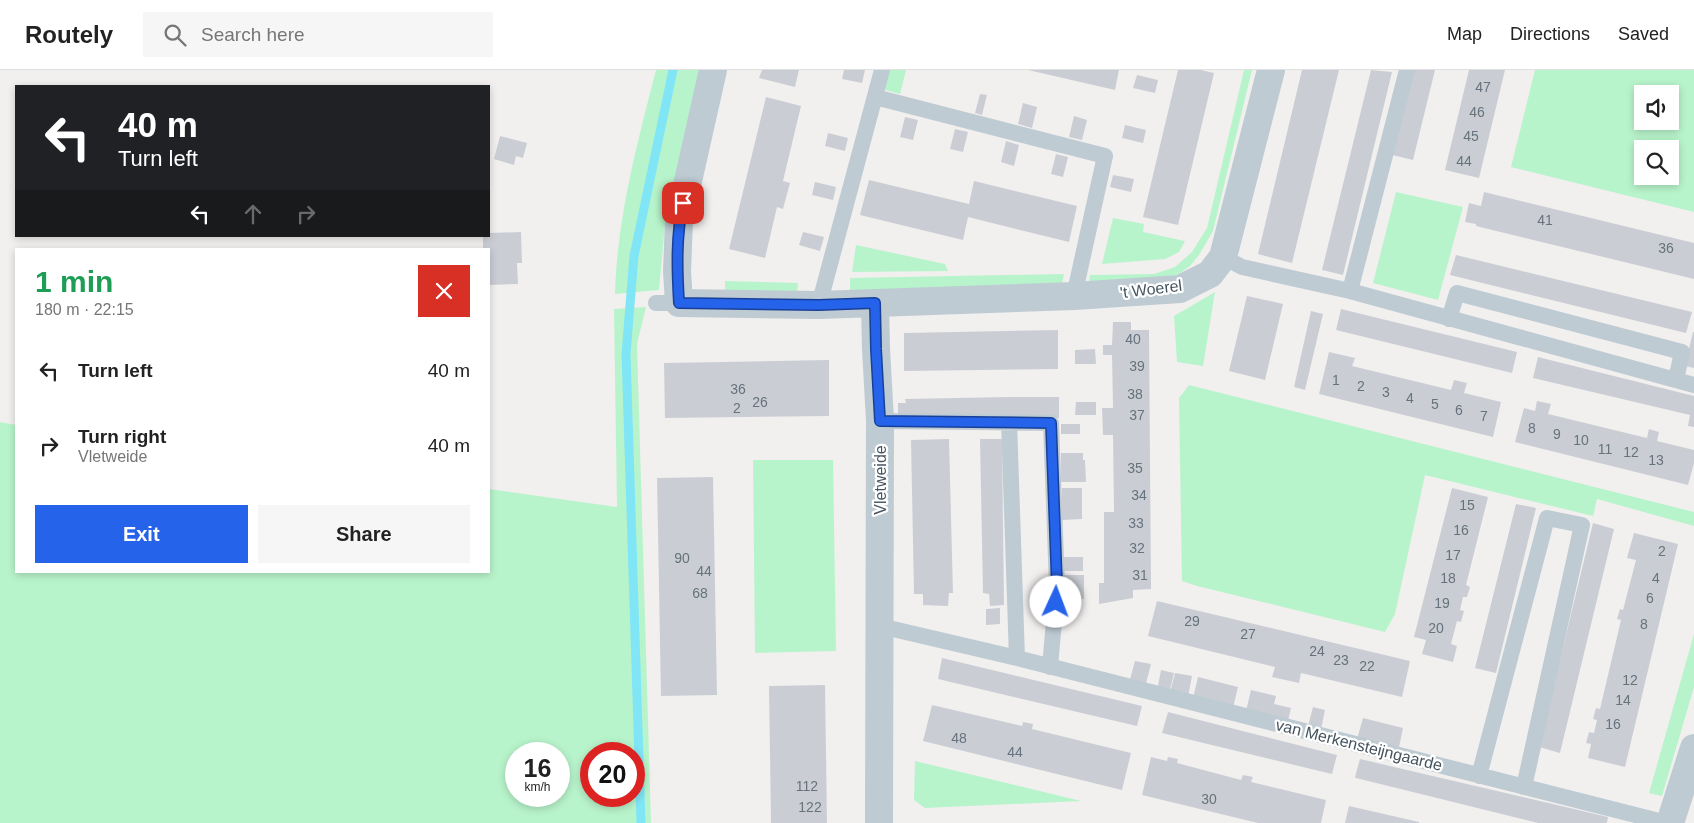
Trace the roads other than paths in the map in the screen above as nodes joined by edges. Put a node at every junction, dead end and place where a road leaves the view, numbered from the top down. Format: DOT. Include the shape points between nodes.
graph roads {
  1 [pos="713,70"];
  2 [pos="882,70"];
  3 [pos="1271,70"];
  4 [pos="1407,70"];
  5 [pos="875,97"];
  6 [pos="1224,257"];
  7 [pos="1350,291"];
  8 [pos="1074,296"];
  9 [pos="875,303"];
  10 [pos="819,305"];
  11 [pos="1449,319"];
  12 [pos="1676,380"];
  13 [pos="1694,385"];
  14 [pos="880,421"];
  15 [pos="1009,422"];
  16 [pos="880,626"];
  17 [pos="1017,658"];
  18 [pos="1050,667"];
  19 [pos="1694,748"];
  20 [pos="1479,776"];
  21 [pos="1524,787"];
  22 [pos="879,823"];
  23 [pos="1669,823"];
  1 -- 10 [label="street" via="679,221 677,270 668,303"];
  2 -- 5 [label="lane"];
  3 -- 6 [label="street, 't Woerel"];
  4 -- 7 [label="lane"];
  5 -- 8 [label="lane" via="1105,156"];
  5 -- 10 [label="lane"];
  6 -- 7 [label="lane" via="1242,267"];
  6 -- 8 [label="street, 't Woerel" via="1210,274 1180,289"];
  7 -- 11 [label="lane"];
  8 -- 9 [label="street, 't Woerel"];
  9 -- 10 [label="street"];
  9 -- 14 [label="street, Vletweide"];
  11 -- 12 [label="lane"];
  11 -- 12 [label="lane" via="1457,294 1682,352"];
  12 -- 13 [label="lane"];
  14 -- 15 [label="lane"];
  14 -- 16 [label="street, Vletweide"];
  15 -- 17 [label="lane"];
  15 -- 18 [label="lane" via="1051,423 1057,586"];
  16 -- 17 [label="lane, van Merkensteijngaarde"];
  16 -- 22 [label="street, Vletweide"];
  17 -- 18 [label="lane, van Merkensteijngaarde"];
  18 -- 20 [label="lane, van Merkensteijngaarde"];
  19 -- 23 [label="street"];
  20 -- 21 [label="lane, van Merkensteijngaarde"];
  20 -- 21 [label="lane" via="1547,518 1582,525"];
  21 -- 23 [label="lane, van Merkensteijngaarde"];
}
